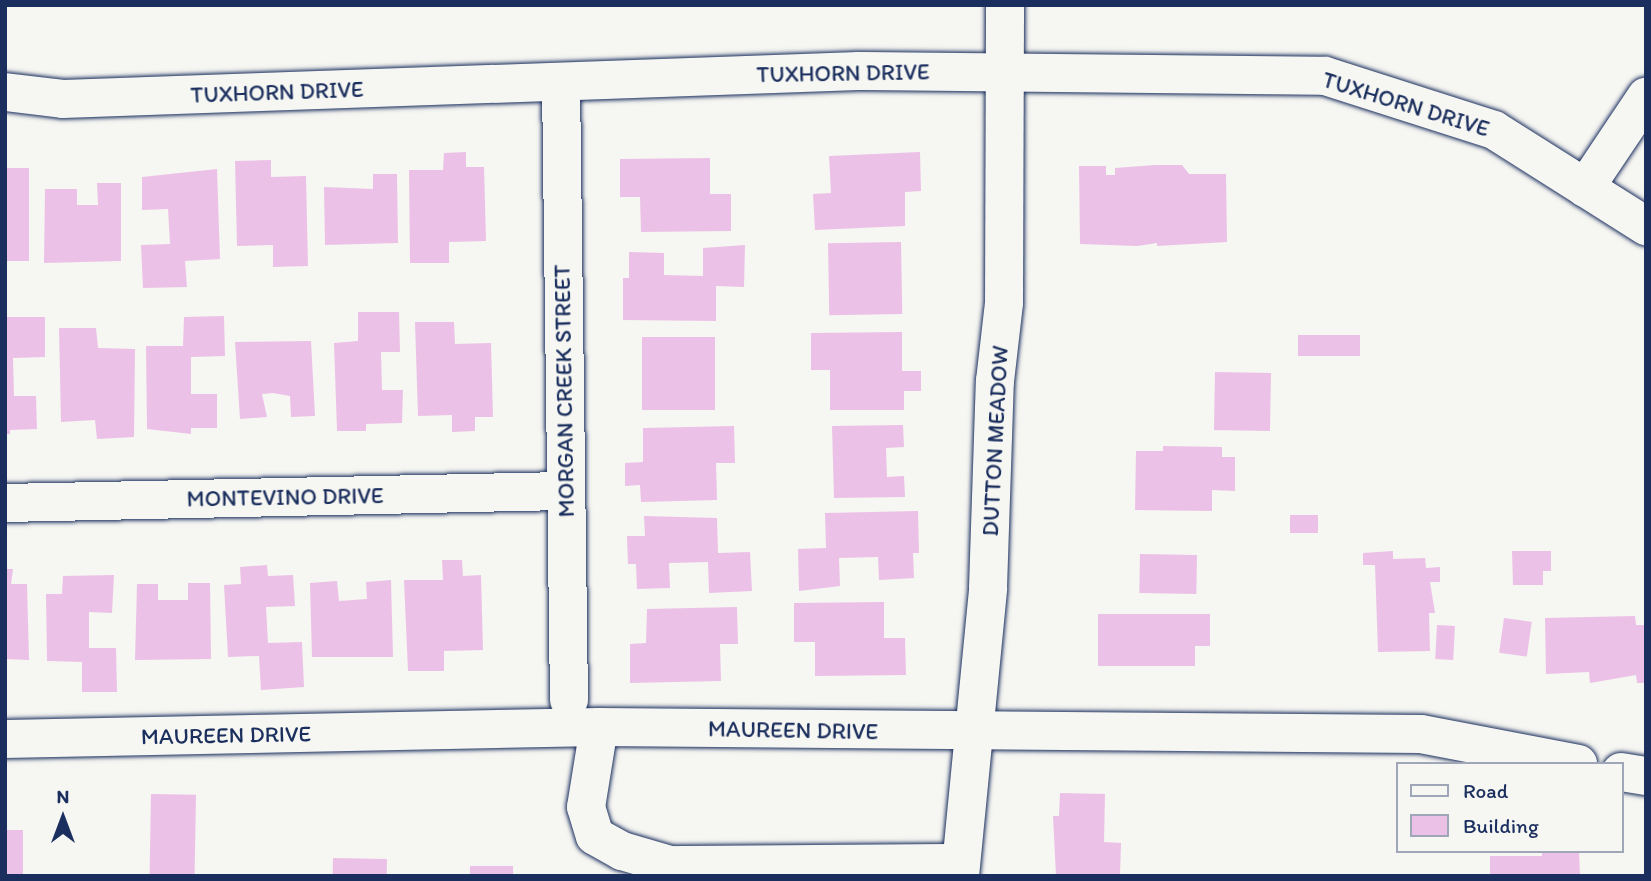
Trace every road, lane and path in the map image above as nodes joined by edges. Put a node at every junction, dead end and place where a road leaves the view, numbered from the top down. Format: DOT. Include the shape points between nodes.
graph roads {
  1 [pos="1005,5"];
  2 [pos="1005,69"];
  3 [pos="561,82"];
  4 [pos="5,92"];
  5 [pos="1646,97"];
  6 [pos="1585,188"];
  7 [pos="1646,226"];
  8 [pos="564,491"];
  9 [pos="5,503"];
  10 [pos="569,700"];
  11 [pos="599,727"];
  12 [pos="975,732"];
  13 [pos="5,739"];
  14 [pos="1567,762"];
  15 [pos="1623,772"];
  16 [pos="1646,776"];
  17 [pos="960,869"];
  1 -- 2 [label="street, DUTTON MEADOW"];
  2 -- 3 [label="street, TUXHORN DRIVE"];
  2 -- 6 [label="street, TUXHORN DRIVE" via="1325,76 1494,130"];
  2 -- 12 [label="street, DUTTON MEADOW" via="1004,303 995,381 988,588"];
  3 -- 4 [label="street, TUXHORN DRIVE" via="62,99"];
  3 -- 8 [label="street, MORGAN CREEK STREET"];
  5 -- 6 [label="street"];
  6 -- 7 [label="street, TUXHORN DRIVE"];
  8 -- 9 [label="street, MONTEVINO DRIVE"];
  8 -- 10 [label="street, MORGAN CREEK STREET"];
  11 -- 12 [label="street, MAUREEN DRIVE"];
  11 -- 13 [label="street, MAUREEN DRIVE"];
  11 -- 17 [label="street" via="588,770 586,807 595,836 622,851 670,865"];
  12 -- 14 [label="street, MAUREEN DRIVE" via="1420,734"];
  12 -- 17 [label="street, DUTTON MEADOW"];
  15 -- 16 [label="street"];
}
